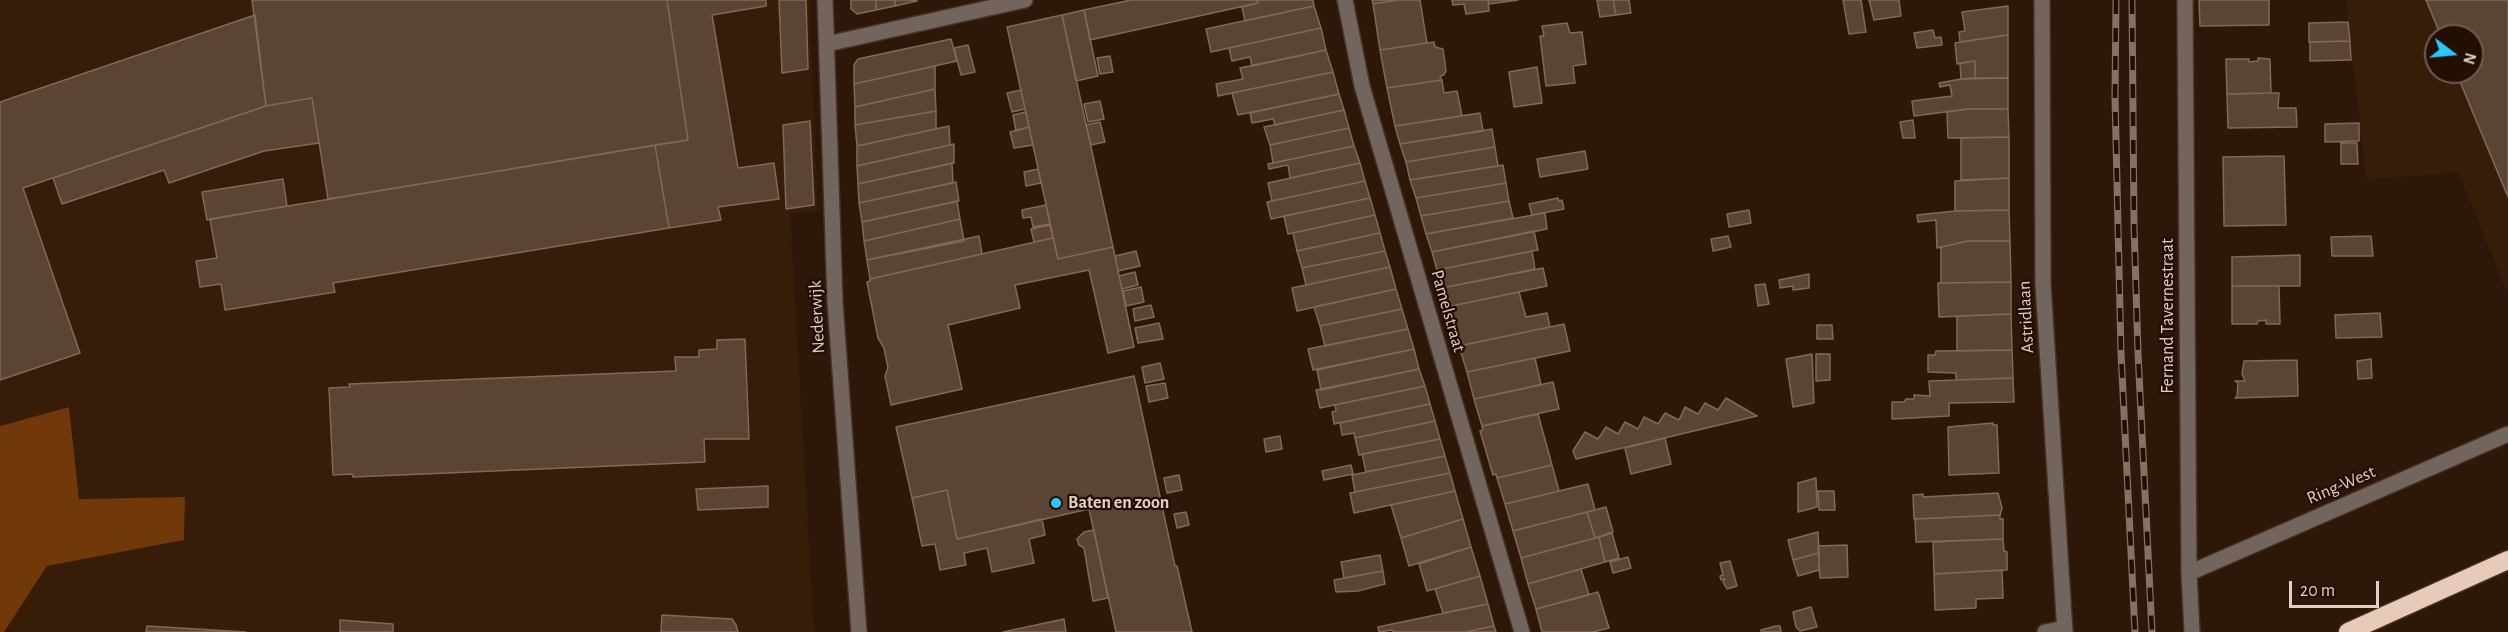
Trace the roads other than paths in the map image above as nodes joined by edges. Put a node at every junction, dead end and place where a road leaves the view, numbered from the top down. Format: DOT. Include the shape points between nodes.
graph roads {
  1 [pos="825,0"];
  2 [pos="1025,0"];
  3 [pos="1345,0"];
  4 [pos="2042,0"];
  5 [pos="2185,0"];
  6 [pos="827,44"];
  7 [pos="2508,434"];
  8 [pos="2508,560"];
  9 [pos="2189,573"];
  10 [pos="2065,630"];
  11 [pos="860,632"];
  12 [pos="1522,632"];
  13 [pos="2045,632"];
  14 [pos="2192,632"];
  15 [pos="2348,632"];
  1 -- 6 [label="street, Nederwijk"];
  2 -- 6 [label="street"];
  3 -- 12 [label="street, Pamelstraat" via="1364,92"];
  4 -- 10 [label="street, Astridlaan" via="2043,284"];
  5 -- 9 [label="street, Fernand Tavernestraat"];
  6 -- 11 [label="street, Nederwijk" via="835,302"];
  7 -- 9 [label="street, Ring-West"];
  8 -- 15 [label="highway"];
  9 -- 14 [label="street, Fernand Tavernestraat"];
  10 -- 13 [label="street"];
}
